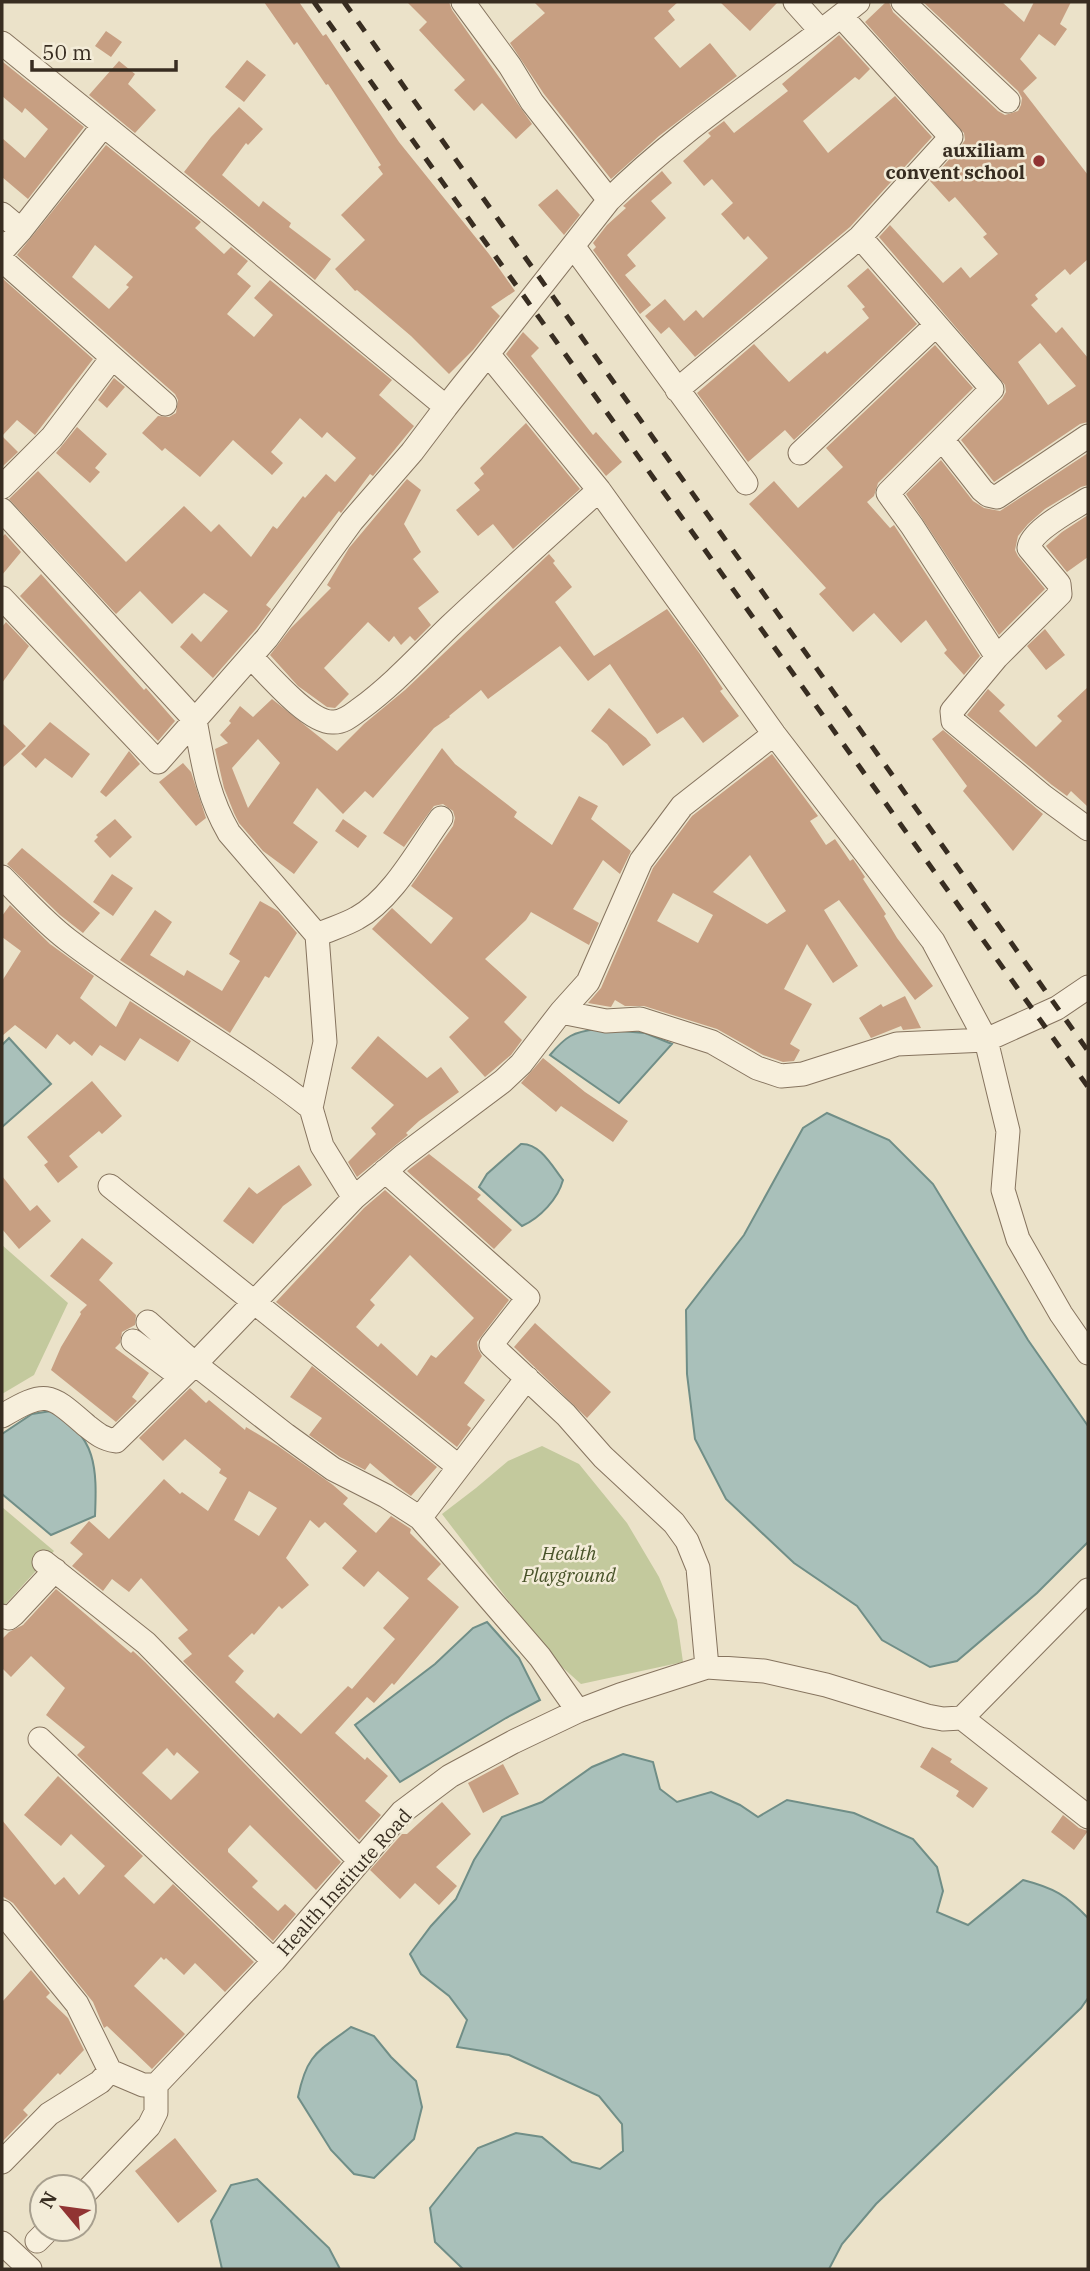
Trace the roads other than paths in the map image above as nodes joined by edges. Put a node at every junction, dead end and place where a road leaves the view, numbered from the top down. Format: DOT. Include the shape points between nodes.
graph roads {
  1 [pos="463,2"];
  2 [pos="795,2"];
  3 [pos="903,2"];
  4 [pos="849,9"];
  5 [pos="821,31"];
  6 [pos="2,43"];
  7 [pos="1008,101"];
  8 [pos="103,126"];
  9 [pos="609,200"];
  10 [pos="2,214"];
  11 [pos="21,230"];
  12 [pos="860,237"];
  13 [pos="573,246"];
  14 [pos="2,251"];
  15 [pos="2,260"];
  16 [pos="936,325"];
  17 [pos="488,354"];
  18 [pos="112,358"];
  19 [pos="677,390"];
  20 [pos="165,404"];
  21 [pos="446,407"];
  22 [pos="1088,436"];
  23 [pos="942,439"];
  24 [pos="800,453"];
  25 [pos="746,484"];
  26 [pos="2,487"];
  27 [pos="599,490"];
  28 [pos="1088,499"];
  29 [pos="2,510"];
  30 [pos="2,598"];
  31 [pos="251,657"];
  32 [pos="997,657"];
  33 [pos="195,720"];
  34 [pos="775,734"];
  35 [pos="440,818"];
  36 [pos="1088,829"];
  37 [pos="2,877"];
  38 [pos="317,935"];
  39 [pos="1088,987"];
  40 [pos="561,1012"];
  41 [pos="986,1040"];
  42 [pos="311,1108"];
  43 [pos="386,1171"];
  44 [pos="110,1186"];
  45 [pos="354,1198"];
  46 [pos="254,1303"];
  47 [pos="148,1322"];
  48 [pos="133,1341"];
  49 [pos="1088,1353"];
  50 [pos="188,1370"];
  51 [pos="527,1378"];
  52 [pos="2,1416"];
  53 [pos="459,1467"];
  54 [pos="421,1518"];
  55 [pos="1088,1590"];
  56 [pos="2,1616"];
  57 [pos="707,1667"];
  58 [pos="578,1711"];
  59 [pos="962,1718"];
  60 [pos="40,1739"];
  61 [pos="1088,1817"];
  62 [pos="359,1860"];
  63 [pos="2,1912"];
  64 [pos="274,1961"];
  65 [pos="110,2071"];
  66 [pos="156,2085"];
  67 [pos="2,2162"];
  68 [pos="98,2179"];
  69 [pos="2,2243"];
  70 [pos="30,2269"];
  1 -- 9 [label="street" via="532,102"];
  2 -- 5 [label="street"];
  3 -- 7 [label="street"];
  4 -- 5 [label="street"];
  4 -- 12 [label="street" via="951,137"];
  5 -- 9 [label="street" via="630,178"];
  6 -- 8 [label="street"];
  8 -- 11 [label="street"];
  8 -- 21 [label="street"];
  9 -- 13 [label="street"];
  10 -- 11 [label="street"];
  11 -- 14 [label="street"];
  12 -- 16 [label="street"];
  12 -- 19 [label="street"];
  13 -- 17 [label="street"];
  13 -- 19 [label="street"];
  15 -- 18 [label="street"];
  16 -- 23 [label="street" via="992,389"];
  16 -- 24 [label="street"];
  17 -- 21 [label="street"];
  17 -- 27 [label="street"];
  18 -- 20 [label="street"];
  18 -- 26 [label="street" via="52,437"];
  19 -- 25 [label="street"];
  21 -- 31 [label="street" via="352,521"];
  22 -- 23 [label="street" via="997,497 982,490"];
  23 -- 32 [label="street" via="888,493"];
  27 -- 31 [label="street" via="403,673 342,721 330,723 303,708"];
  27 -- 34 [label="street"];
  28 -- 32 [label="street" via="1029,541 1029,548 1059,584 1060,594"];
  29 -- 33 [label="street"];
  30 -- 33 [label="street" via="158,762"];
  31 -- 33 [label="street"];
  32 -- 36 [label="street" via="952,710 953,721"];
  33 -- 38 [label="street" via="207,786 229,833"];
  34 -- 40 [label="street" via="682,806 641,861 588,982"];
  34 -- 41 [label="street" via="933,941"];
  35 -- 38 [label="street" via="395,884 375,904 358,918"];
  37 -- 42 [label="street" via="66,939"];
  38 -- 42 [label="street" via="326,1042"];
  39 -- 41 [label="street" via="1057,1008"];
  40 -- 41 [label="street" via="606,1021 640,1019 712,1042 781,1076 803,1074 897,1044"];
  40 -- 43 [label="street" via="522,1064"];
  41 -- 49 [label="street" via="1008,1131 1003,1190 1018,1239"];
  42 -- 45 [label="street" via="322,1146"];
  43 -- 45 [label="street"];
  43 -- 51 [label="street" via="528,1298 491,1345"];
  44 -- 46 [label="street"];
  45 -- 46 [label="street"];
  46 -- 50 [label="street"];
  46 -- 53 [label="street"];
  47 -- 50 [label="street"];
  48 -- 50 [label="street"];
  50 -- 52 [label="street" via="116,1441 103,1440 57,1401 44,1398"];
  50 -- 54 [label="street" via="333,1469"];
  51 -- 53 [label="street"];
  51 -- 57 [label="street" via="687,1541 698,1568"];
  53 -- 54 [label="street"];
  54 -- 58 [label="street" via="540,1657"];
  55 -- 59 [label="street"];
  56 -- 62 [label="street" via="14,1614 49,1566 146,1643"];
  57 -- 58 [label="street, Health Institute Road"];
  57 -- 59 [label="street, Health Institute Road" via="764,1671 927,1716"];
  58 -- 62 [label="street, Health Institute Road" via="450,1776 402,1812"];
  59 -- 61 [label="street"];
  60 -- 64 [label="street"];
  62 -- 64 [label="street, Health Institute Road"];
  63 -- 65 [label="street" via="78,2004"];
  64 -- 66 [label="street, Health Institute Road"];
  65 -- 66 [label="street" via="142,2085"];
  65 -- 67 [label="street" via="49,2114"];
  66 -- 68 [label="street" via="156,2112 149,2126"];
  69 -- 70 [label="street"];
}
